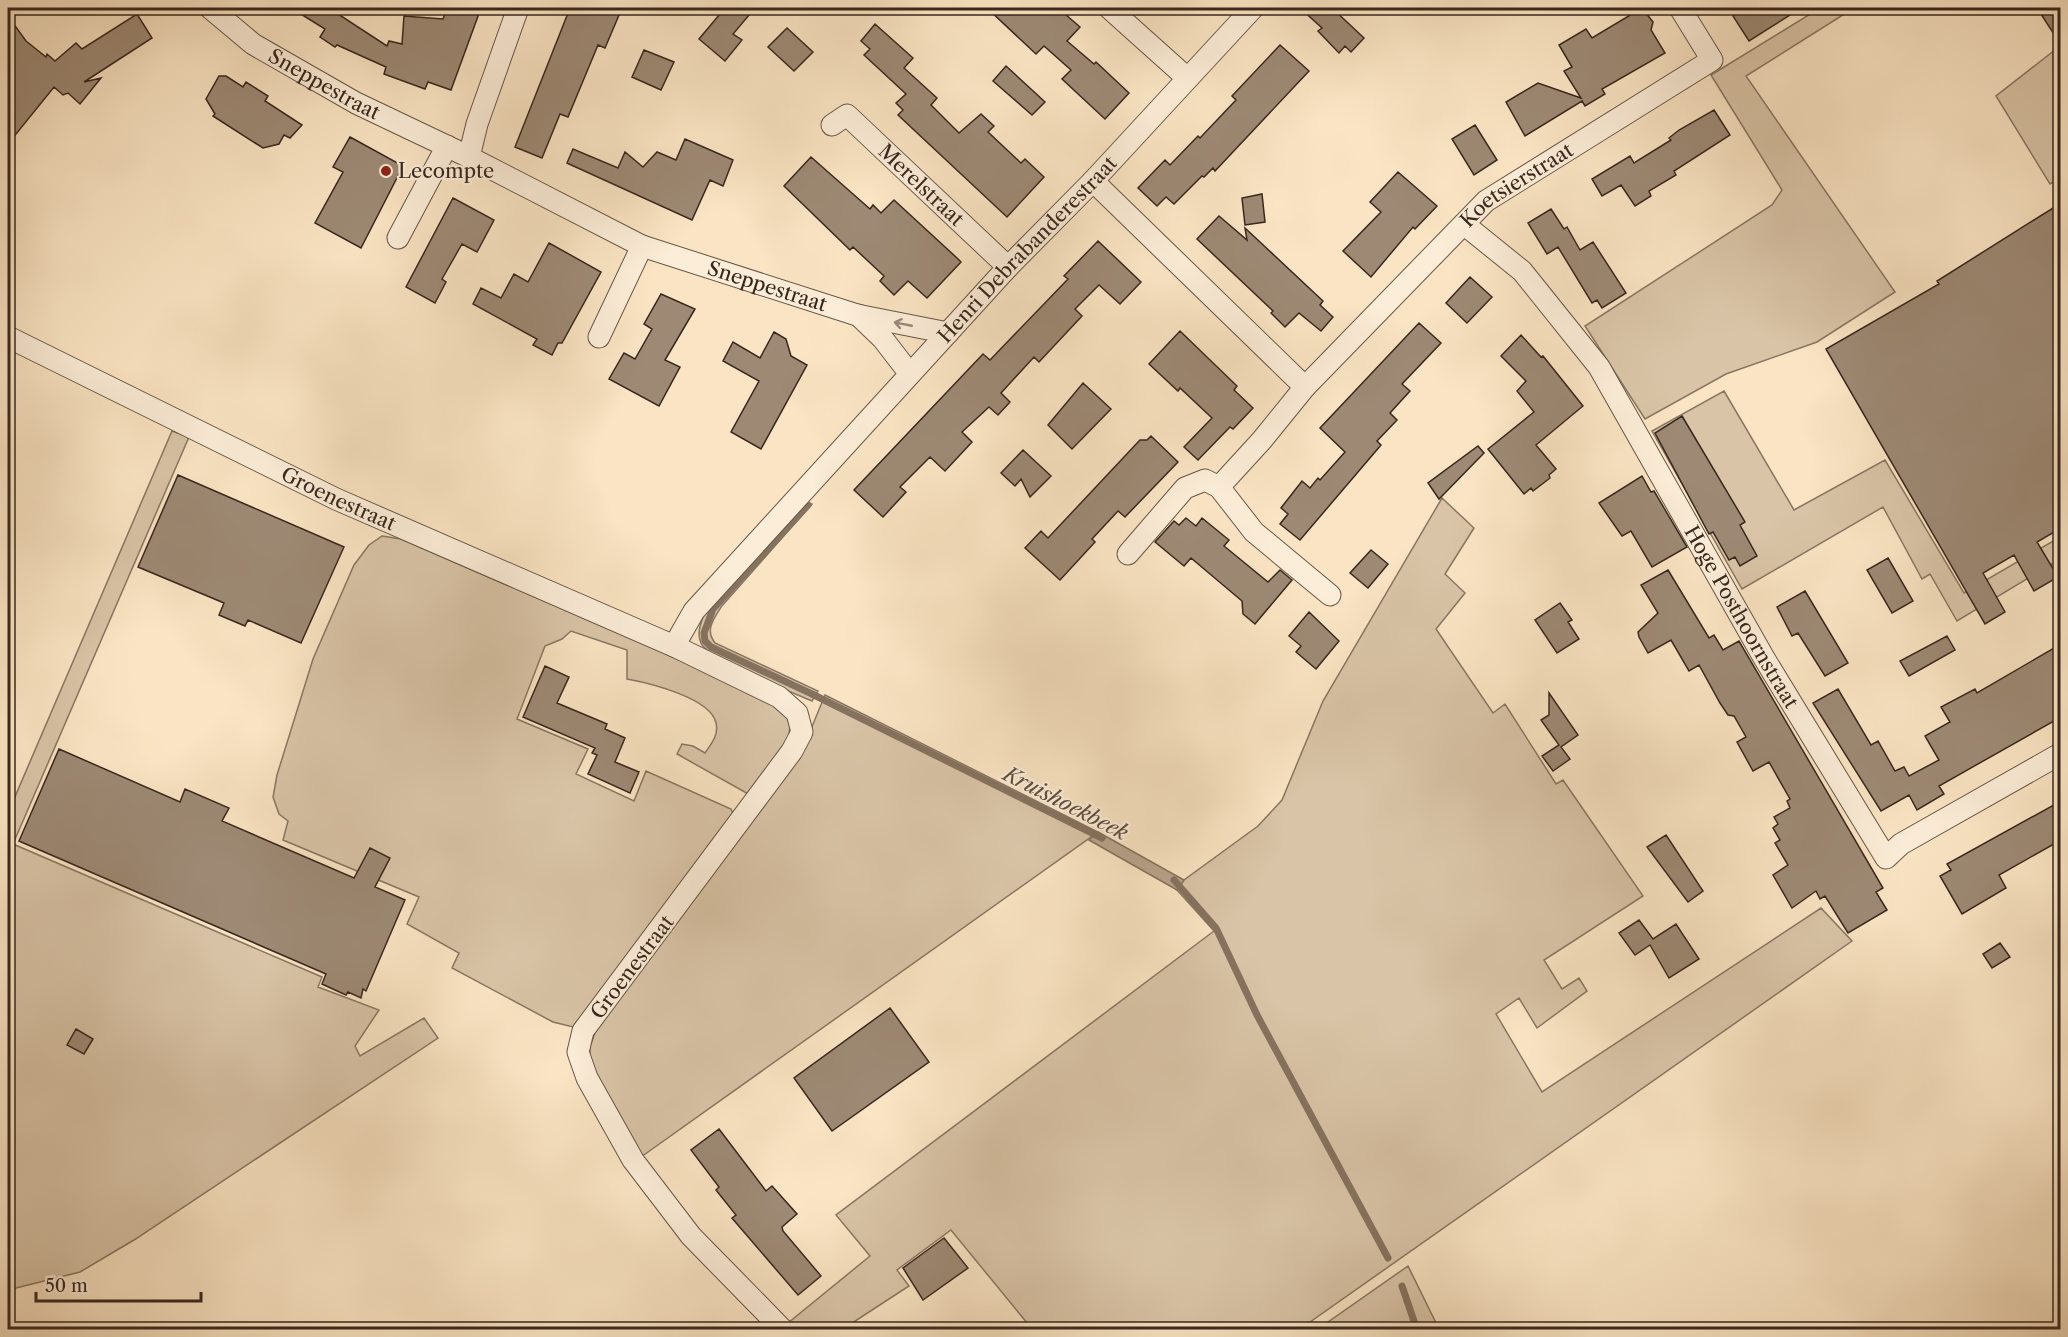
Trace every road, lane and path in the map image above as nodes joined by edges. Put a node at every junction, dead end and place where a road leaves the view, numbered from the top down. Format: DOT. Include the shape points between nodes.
graph roads {
  1 [pos="211,8"];
  2 [pos="518,8"];
  3 [pos="1109,8"];
  4 [pos="1253,8"];
  5 [pos="1680,8"];
  6 [pos="1186,78"];
  7 [pos="832,126"];
  8 [pos="447,146"];
  9 [pos="469,157"];
  10 [pos="1093,181"];
  11 [pos="1465,225"];
  12 [pos="398,238"];
  13 [pos="642,246"];
  14 [pos="1008,267"];
  15 [pos="857,315"];
  16 [pos="948,333"];
  17 [pos="8,337"];
  18 [pos="599,337"];
  19 [pos="910,374"];
  20 [pos="1305,387"];
  21 [pos="1219,487"];
  22 [pos="1128,554"];
  23 [pos="1330,594"];
  24 [pos="674,646"];
  25 [pos="2061,754"];
  26 [pos="783,1329"];
  1 -- 8 [label="street, Sneppestraat" via="253,44 356,103"];
  2 -- 9 [label="street" via="490,83"];
  3 -- 6 [label="street"];
  4 -- 6 [label="street, Henri Debrabanderestraat"];
  5 -- 11 [label="street, Koetsierstraat" via="1712,60 1486,201"];
  6 -- 10 [label="street, Henri Debrabanderestraat"];
  7 -- 14 [label="street, Merelstraat" via="848,115"];
  8 -- 9 [label="street, Sneppestraat"];
  8 -- 12 [label="street"];
  9 -- 13 [label="street, Sneppestraat"];
  10 -- 14 [label="street, Henri Debrabanderestraat"];
  10 -- 20 [label="street"];
  11 -- 20 [label="street, Koetsierstraat"];
  11 -- 25 [label="street, Hoge Posthoornstraat" via="1522,272 1599,367 1764,657 1886,858 1901,844"];
  13 -- 15 [label="street, Sneppestraat"];
  13 -- 18 [label="street"];
  14 -- 16 [label="street, Henri Debrabanderestraat"];
  16 -- 15 [label="street, Sneppestraat, one-way"];
  15 -- 19 [label="street, Sneppestraat" via="883,339"];
  16 -- 19 [label="street, Henri Debrabanderestraat"];
  17 -- 24 [label="street, Groenestraat" via="336,499"];
  19 -- 24 [label="street, Henri Debrabanderestraat" via="694,611"];
  20 -- 21 [label="street, Koetsierstraat"];
  21 -- 22 [label="street" via="1205,480 1185,488"];
  21 -- 23 [label="street" via="1254,532"];
  24 -- 26 [label="street, Groenestraat" via="779,697 797,713 802,732 738,825 583,1030 578,1052 587,1078 640,1169 691,1236"];
}
